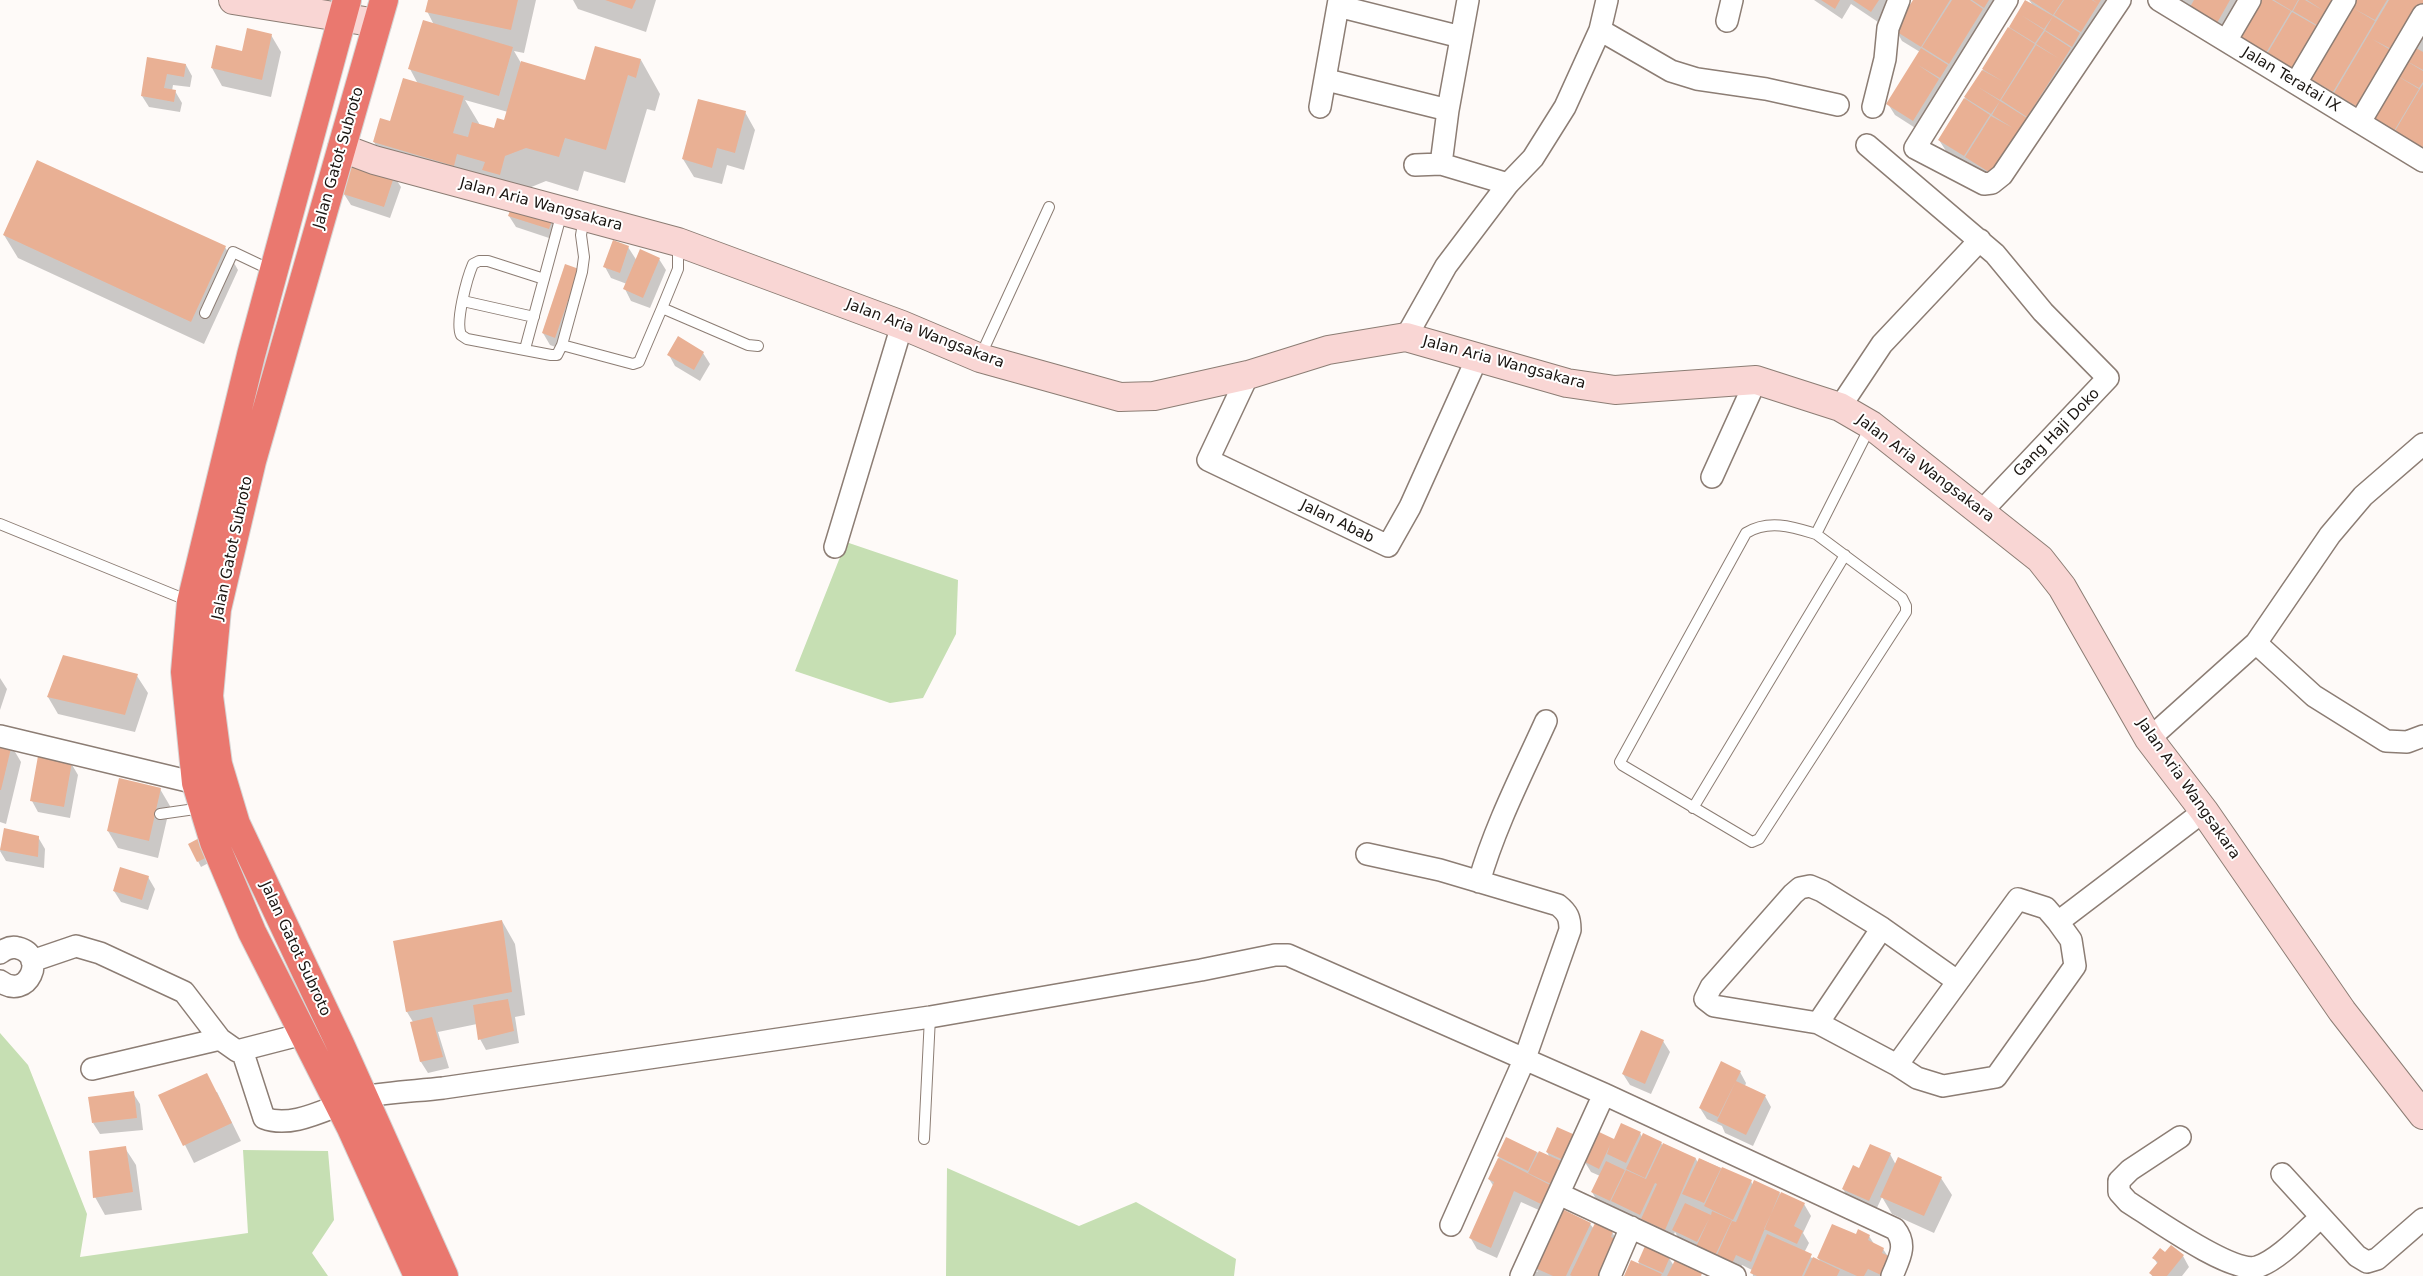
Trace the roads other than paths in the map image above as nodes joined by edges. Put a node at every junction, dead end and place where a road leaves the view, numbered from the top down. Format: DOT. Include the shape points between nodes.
graph roads {
  1 [pos="233,0"];
  2 [pos="1468,0"];
  3 [pos="1607,0"];
  4 [pos="1732,0"];
  5 [pos="1899,0"];
  6 [pos="2007,0"];
  7 [pos="2120,0"];
  8 [pos="2159,0"];
  9 [pos="2250,0"];
  10 [pos="2345,0"];
  11 [pos="1338,3"];
  12 [pos="344,9"];
  13 [pos="381,12"];
  14 [pos="2423,15"];
  15 [pos="1728,21"];
  16 [pos="1600,30"];
  17 [pos="1461,38"];
  18 [pos="2226,41"];
  19 [pos="1327,80"];
  20 [pos="2296,83"];
  21 [pos="1838,106"];
  22 [pos="1320,107"];
  23 [pos="1873,107"];
  24 [pos="1448,110"];
  25 [pos="2360,122"];
  26 [pos="1867,145"];
  27 [pos="342,148"];
  28 [pos="2422,156"];
  29 [pos="1441,164"];
  30 [pos="1415,165"];
  31 [pos="1508,184"];
  32 [pos="1049,207"];
  33 [pos="574,213"];
  34 [pos="1980,240"];
  35 [pos="678,242"];
  36 [pos="274,271"];
  37 [pos="544,279"];
  38 [pos="463,301"];
  39 [pos="662,308"];
  40 [pos="205,312"];
  41 [pos="534,317"];
  42 [pos="902,325"];
  43 [pos="1406,337"];
  44 [pos="562,344"];
  45 [pos="758,346"];
  46 [pos="525,349"];
  47 [pos="1478,356"];
  48 [pos="980,358"];
  49 [pos="1248,376"];
  50 [pos="1756,380"];
  51 [pos="1840,407"];
  52 [pos="1871,425"];
  53 [pos="2423,444"];
  54 [pos="1712,477"];
  55 [pos="1982,511"];
  56 [pos="0,524"];
  57 [pos="1816,534"];
  58 [pos="835,547"];
  59 [pos="1845,555"];
  60 [pos="191,602"];
  61 [pos="217,609"];
  62 [pos="2256,643"];
  63 [pos="1546,721"];
  64 [pos="0,736"];
  65 [pos="2423,736"];
  66 [pos="2149,739"];
  67 [pos="199,796"];
  68 [pos="1694,808"];
  69 [pos="2204,810"];
  70 [pos="160,814"];
  71 [pos="1367,854"];
  72 [pos="1479,882"];
  73 [pos="2058,922"];
  74 [pos="1882,928"];
  75 [pos="0,953"];
  76 [pos="32,961"];
  77 [pos="0,981"];
  78 [pos="1956,981"];
  79 [pos="930,1017"];
  80 [pos="1818,1023"];
  81 [pos="220,1039"];
  82 [pos="308,1044"];
  83 [pos="242,1050"];
  84 [pos="1525,1058"];
  85 [pos="1896,1065"];
  86 [pos="92,1069"];
  87 [pos="1604,1094"];
  88 [pos="349,1096"];
  89 [pos="2423,1115"];
  90 [pos="2180,1137"];
  91 [pos="924,1139"];
  92 [pos="2282,1174"];
  93 [pos="1559,1194"];
  94 [pos="2321,1217"];
  95 [pos="2423,1219"];
  96 [pos="1451,1225"];
  97 [pos="1631,1228"];
  98 [pos="2369,1269"];
  99 [pos="1706,1270"];
  100 [pos="418,1276"];
  101 [pos="444,1276"];
  102 [pos="1521,1276"];
  103 [pos="1610,1276"];
  104 [pos="1735,1276"];
  105 [pos="1892,1276"];
  1 -- 12 [label="street"];
  2 -- 17 [label="street"];
  3 -- 16 [label="street"];
  4 -- 15 [label="street"];
  5 -- 23 [label="street" via="1888,28 1885,59"];
  6 -- 7 [label="street" via="1915,148 1984,184 1992,183 2002,175"];
  8 -- 18 [label="street, Jalan Teratai IX"];
  9 -- 18 [label="street"];
  10 -- 20 [label="street"];
  11 -- 17 [label="street"];
  11 -- 19 [label="street"];
  12 -- 13 [label="street"];
  12 -- 36 [label="highway, Jalan Gatot Subroto"];
  13 -- 27 [label="highway, Jalan Gatot Subroto"];
  14 -- 25 [label="street"];
  16 -- 21 [label="street" via="1671,71 1697,79 1766,88"];
  16 -- 31 [label="street" via="1565,107 1533,158"];
  17 -- 24 [label="street"];
  18 -- 20 [label="street, Jalan Teratai IX"];
  19 -- 22 [label="street"];
  19 -- 24 [label="street"];
  20 -- 25 [label="street, Jalan Teratai IX"];
  24 -- 29 [label="street"];
  25 -- 28 [label="street, Jalan Teratai IX"];
  26 -- 34 [label="street"];
  27 -- 33 [label="street, Jalan Aria Wangsakara" via="374,160"];
  27 -- 61 [label="highway, Jalan Gatot Subroto" via="252,460"];
  29 -- 30 [label="street"];
  29 -- 31 [label="street"];
  31 -- 43 [label="street" via="1446,266"];
  32 -- 48 [label="lane"];
  33 -- 35 [label="street, Jalan Aria Wangsakara"];
  33 -- 37 [label="lane"];
  33 -- 44 [label="lane" via="584,257"];
  34 -- 51 [label="street" via="1882,344"];
  34 -- 55 [label="street, Gang Haji Doko" via="2043,312 2108,378"];
  35 -- 39 [label="lane" via="678,269"];
  35 -- 42 [label="street, Jalan Aria Wangsakara"];
  36 -- 40 [label="lane" via="233,252"];
  36 -- 60 [label="highway, Jalan Gatot Subroto"];
  37 -- 38 [label="lane" via="479,261 470,269"];
  37 -- 41 [label="lane"];
  38 -- 41 [label="lane"];
  38 -- 46 [label="lane" via="459,328 463,337"];
  39 -- 44 [label="lane" via="639,362 634,364"];
  39 -- 45 [label="lane" via="748,345"];
  41 -- 46 [label="lane"];
  42 -- 48 [label="street, Jalan Aria Wangsakara"];
  42 -- 58 [label="street"];
  43 -- 47 [label="street, Jalan Aria Wangsakara"];
  43 -- 49 [label="street, Jalan Aria Wangsakara" via="1328,350"];
  44 -- 46 [label="lane" via="557,354 551,355"];
  47 -- 49 [label="street, Jalan Abab" via="1410,507 1388,546 1208,460"];
  47 -- 50 [label="street, Jalan Aria Wangsakara" via="1567,383 1615,390"];
  48 -- 49 [label="street, Jalan Aria Wangsakara" via="1120,397 1154,396"];
  50 -- 51 [label="street, Jalan Aria Wangsakara"];
  50 -- 54 [label="street"];
  51 -- 52 [label="street, Jalan Aria Wangsakara"];
  52 -- 55 [label="street, Jalan Aria Wangsakara"];
  52 -- 57 [label="lane"];
  53 -- 62 [label="street" via="2364,496 2330,535"];
  55 -- 66 [label="street, Jalan Aria Wangsakara" via="2040,560 2062,587"];
  56 -- 60 [label="lane"];
  57 -- 59 [label="lane"];
  57 -- 68 [label="lane" via="1788,525 1758,526 1746,533 1620,762"];
  59 -- 68 [label="lane"];
  59 -- 68 [label="lane" via="1902,598 1906,606 1904,617 1759,839 1752,842"];
  60 -- 61 [label="street"];
  60 -- 67 [label="highway, Jalan Gatot Subroto" via="185,672"];
  61 -- 88 [label="highway, Jalan Gatot Subroto" via="209,696 218,764 236,824 340,1044"];
  62 -- 65 [label="street" via="2314,696 2386,741 2407,742"];
  62 -- 66 [label="street"];
  63 -- 72 [label="street" via="1505,811"];
  64 -- 67 [label="street"];
  66 -- 69 [label="street, Jalan Aria Wangsakara"];
  67 -- 70 [label="lane"];
  67 -- 82 [label="highway, Jalan Gatot Subroto" via="214,842 252,932"];
  69 -- 73 [label="street"];
  69 -- 89 [label="street, Jalan Aria Wangsakara" via="2342,1011"];
  71 -- 72 [label="street"];
  72 -- 84 [label="street" via="1558,905 1567,912 1570,921 1570,930"];
  73 -- 78 [label="street" via="2046,908 2018,898"];
  73 -- 85 [label="street" via="2071,940 2075,966 1996,1077 1943,1086 1917,1078"];
  74 -- 78 [label="street"];
  74 -- 80 [label="street"];
  74 -- 80 [label="street" via="1822,891 1810,886 1800,888 1711,987 1705,999 1714,1006"];
  75 -- 76 [label="street" via="8,948 20,948"];
  76 -- 77 [label="street" via="32,974 25,984 13,987"];
  76 -- 81 [label="street" via="76,946 100,953 184,992"];
  78 -- 85 [label="street"];
  79 -- 84 [label="street" via="1288,955"];
  79 -- 88 [label="street" via="443,1088"];
  79 -- 91 [label="lane"];
  80 -- 85 [label="street"];
  81 -- 83 [label="street"];
  81 -- 86 [label="street"];
  82 -- 83 [label="street"];
  82 -- 88 [label="highway, Jalan Gatot Subroto"];
  83 -- 88 [label="street" via="264,1118 273,1122 299,1118"];
  84 -- 87 [label="street"];
  84 -- 96 [label="street"];
  87 -- 93 [label="street"];
  87 -- 105 [label="street" via="1895,1229 1902,1237 1903,1247"];
  88 -- 100 [label="highway, Jalan Gatot Subroto"];
  88 -- 101 [label="highway, Jalan Gatot Subroto"];
  90 -- 94 [label="street" via="2130,1170 2119,1181 2119,1192 2128,1202 2214,1255 2236,1266 2256,1267 2272,1260"];
  92 -- 94 [label="street"];
  93 -- 97 [label="street"];
  93 -- 102 [label="street"];
  94 -- 98 [label="street"];
  95 -- 98 [label="street"];
  97 -- 99 [label="street"];
  97 -- 103 [label="street"];
  99 -- 104 [label="street"];
}
